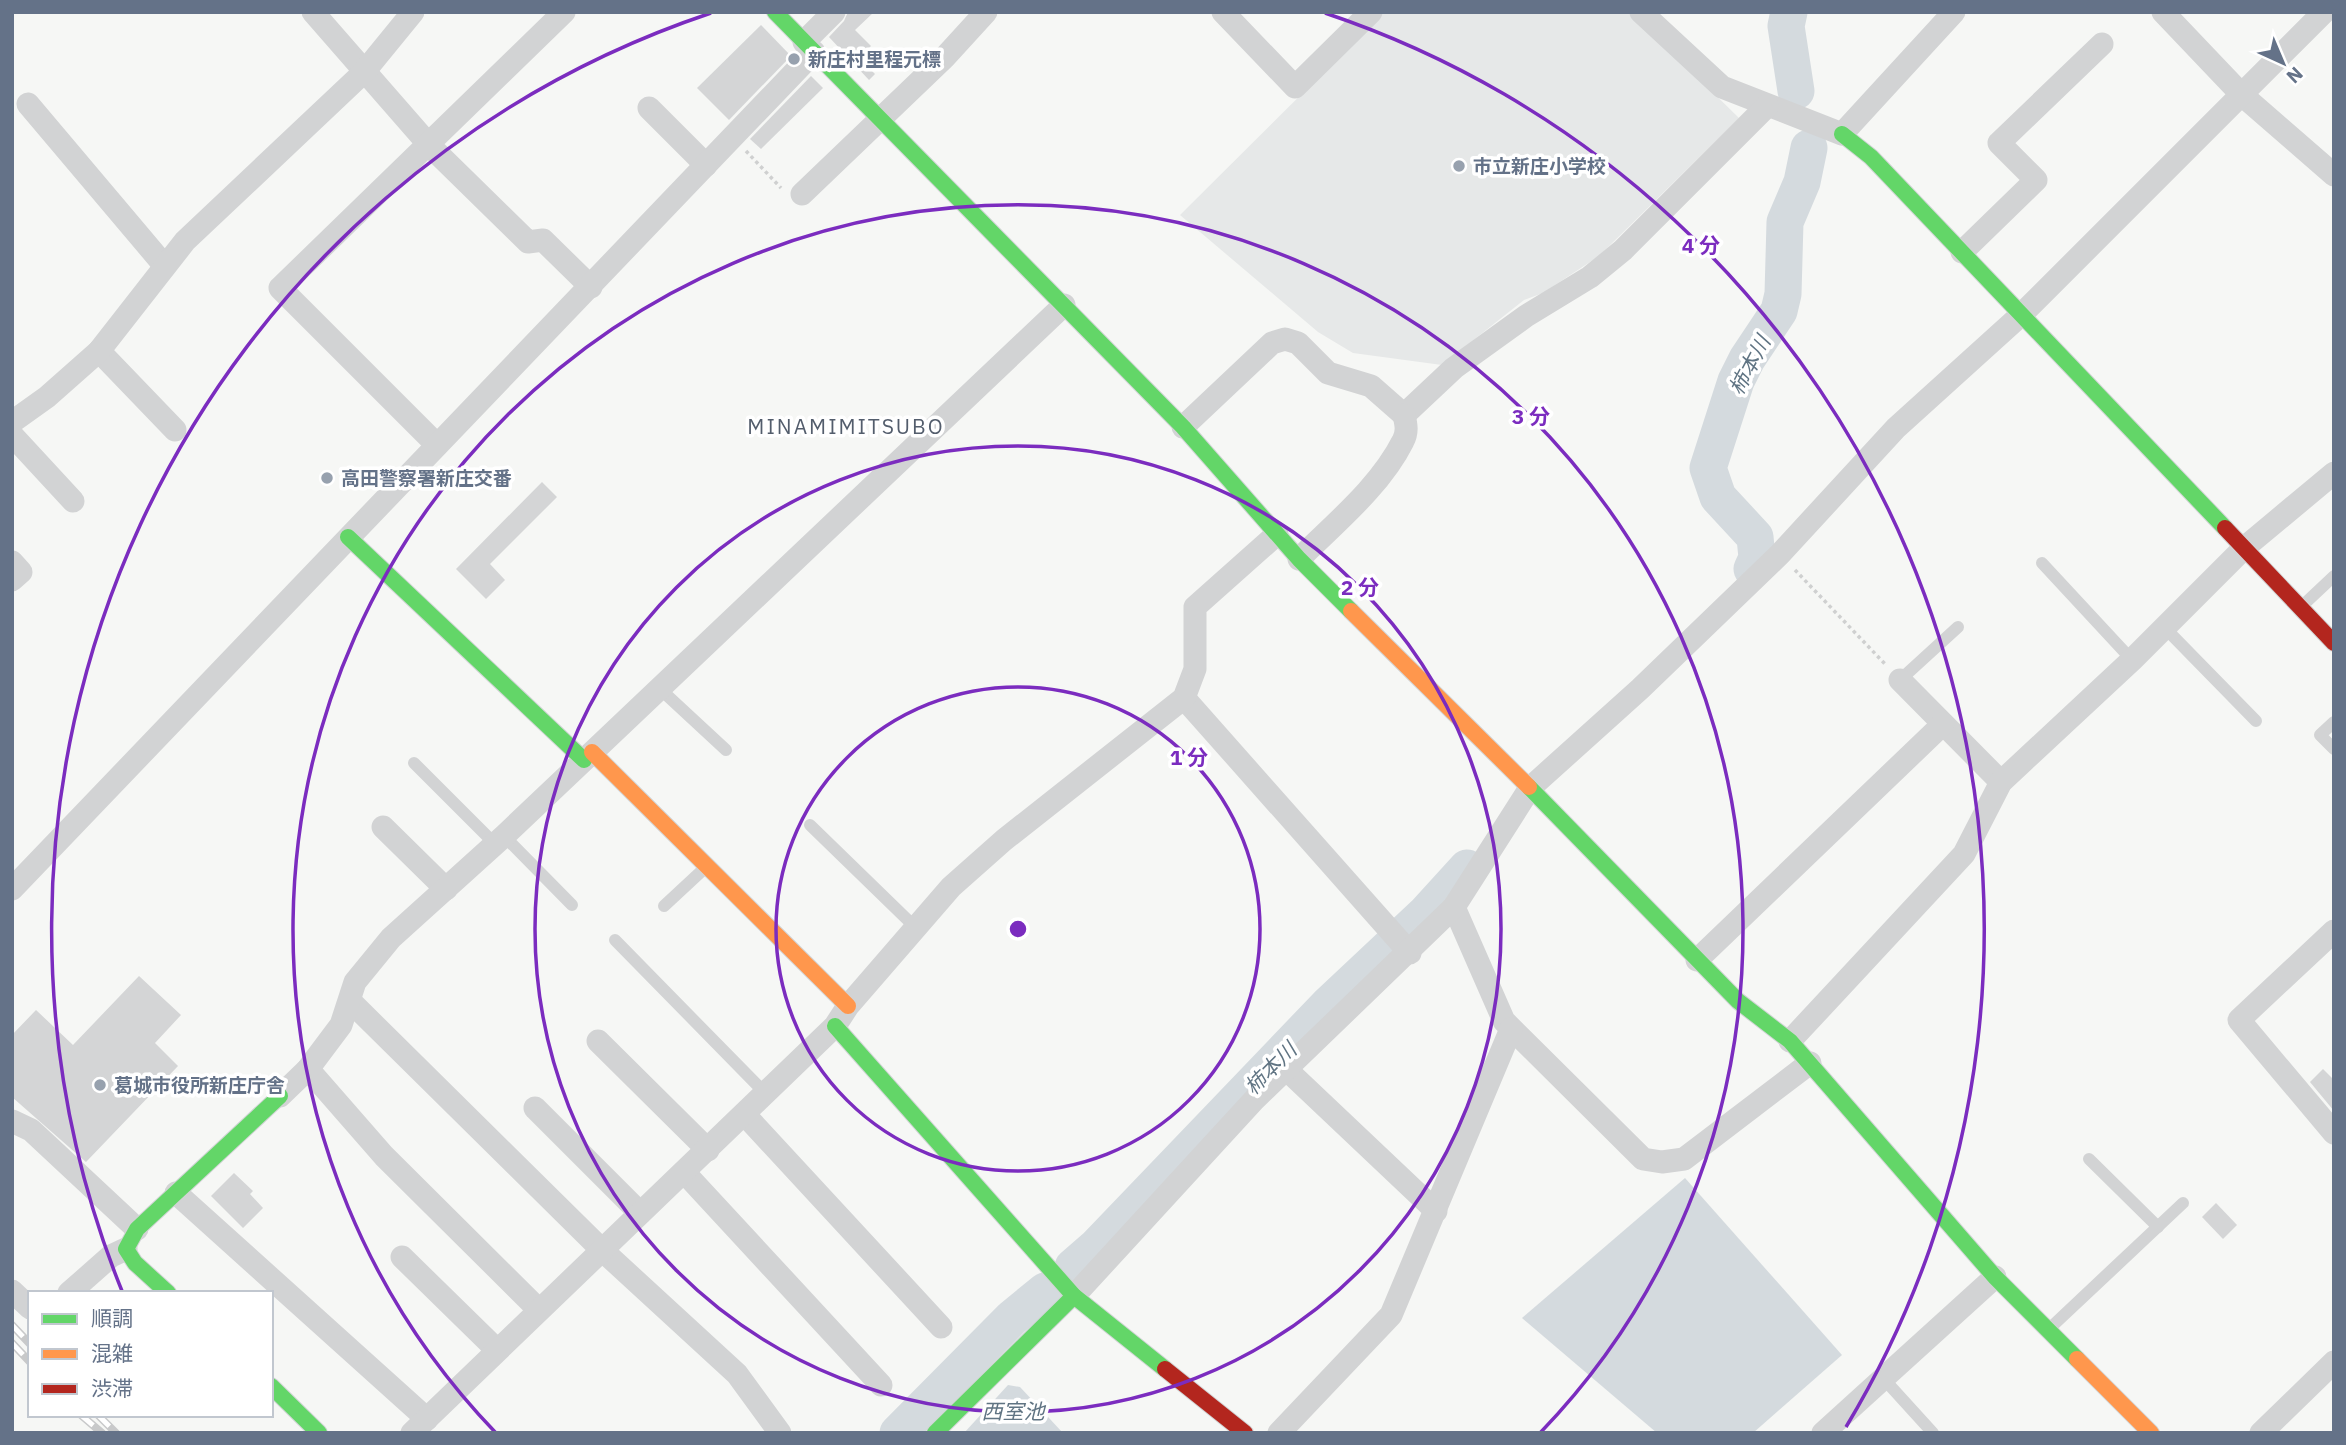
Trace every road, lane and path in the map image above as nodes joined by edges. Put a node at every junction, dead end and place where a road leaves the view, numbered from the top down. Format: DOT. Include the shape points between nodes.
graph roads {
  1 [pos="313,12"];
  2 [pos="413,12"];
  3 [pos="564,12"];
  4 [pos="775,12"];
  5 [pos="834,12"];
  6 [pos="986,12"];
  7 [pos="1223,12"];
  8 [pos="1370,12"];
  9 [pos="1641,12"];
  10 [pos="1954,12"];
  11 [pos="2163,12"];
  12 [pos="2325,12"];
  13 [pos="2102,44"];
  14 [pos="809,47"];
  15 [pos="364,72"];
  16 [pos="2242,95"];
  17 [pos="28,104"];
  18 [pos="1767,106"];
  19 [pos="649,108"];
  20 [pos="881,119"];
  21 [pos="1842,134"];
  22 [pos="732,136"];
  23 [pos="430,146"];
  24 [pos="706,165"];
  25 [pos="2334,175"];
  26 [pos="802,194"];
  27 [pos="1962,252"];
  28 [pos="164,265"];
  29 [pos="592,287"];
  30 [pos="1064,305"];
  31 [pos="2022,314"];
  32 [pos="99,351"];
  33 [pos="1404,415"];
  34 [pos="12,422"];
  35 [pos="1183,427"];
  36 [pos="175,430"];
  37 [pos="12,435"];
  38 [pos="437,445"];
  39 [pos="2334,473"];
  40 [pos="72,501"];
  41 [pos="1277,534"];
  42 [pos="348,537"];
  43 [pos="2244,548"];
  44 [pos="1780,554"];
  45 [pos="1299,559"];
  46 [pos="12,562"];
  47 [pos="2042,564"];
  48 [pos="2334,576"];
  49 [pos="12,580"];
  50 [pos="2301,607"];
  51 [pos="1958,627"];
  52 [pos="2165,628"];
  53 [pos="2334,643"];
  54 [pos="2132,660"];
  55 [pos="1900,680"];
  56 [pos="658,687"];
  57 [pos="1184,698"];
  58 [pos="2256,721"];
  59 [pos="2334,722"];
  60 [pos="1943,724"];
  61 [pos="2334,749"];
  62 [pos="726,750"];
  63 [pos="588,756"];
  64 [pos="414,763"];
  65 [pos="2001,782"];
  66 [pos="1530,788"];
  67 [pos="810,825"];
  68 [pos="383,827"];
  69 [pos="500,840"];
  70 [pos="706,867"];
  71 [pos="12,889"];
  72 [pos="446,889"];
  73 [pos="572,905"];
  74 [pos="664,906"];
  75 [pos="1454,907"];
  76 [pos="916,928"];
  77 [pos="2334,930"];
  78 [pos="615,940"];
  79 [pos="1402,944"];
  80 [pos="1697,960"];
  81 [pos="350,1001"];
  82 [pos="848,1006"];
  83 [pos="835,1026"];
  84 [pos="1511,1029"];
  85 [pos="598,1041"];
  86 [pos="1790,1041"];
  87 [pos="1810,1063"];
  88 [pos="308,1069"];
  89 [pos="1287,1070"];
  90 [pos="767,1095"];
  91 [pos="280,1096"];
  92 [pos="535,1108"];
  93 [pos="745,1115"];
  94 [pos="12,1121"];
  95 [pos="2334,1133"];
  96 [pos="709,1150"];
  97 [pos="2089,1159"];
  98 [pos="684,1172"];
  99 [pos="176,1193"];
  100 [pos="2183,1203"];
  101 [pos="1436,1211"];
  102 [pos="640,1213"];
  103 [pos="2158,1227"];
  104 [pos="132,1239"];
  105 [pos="602,1250"];
  106 [pos="402,1257"];
  107 [pos="1994,1277"];
  108 [pos="12,1291"];
  109 [pos="71,1291"];
  110 [pos="166,1291"];
  111 [pos="1074,1296"];
  112 [pos="28,1306"];
  113 [pos="539,1310"];
  114 [pos="941,1327"];
  115 [pos="2048,1331"];
  116 [pos="497,1350"];
  117 [pos="2334,1362"];
  118 [pos="1882,1378"];
  119 [pos="881,1385"];
  120 [pos="273,1388"];
  121 [pos="419,1426"];
  122 [pos="319,1433"];
  123 [pos="780,1433"];
  124 [pos="935,1433"];
  125 [pos="1245,1433"];
  126 [pos="1279,1433"];
  127 [pos="1823,1433"];
  128 [pos="1933,1433"];
  129 [pos="2151,1433"];
  130 [pos="2261,1433"];
  1 -- 15 [label="street"];
  2 -- 15 [label="street"];
  3 -- 23 [label="street"];
  4 -- 14 [label="street"];
  5 -- 14 [label="street"];
  6 -- 20 [label="street"];
  7 -- 8 [label="street" via="1295,87"];
  9 -- 18 [label="street" via="1722,87"];
  10 -- 21 [label="street"];
  11 -- 16 [label="street"];
  12 -- 16 [label="street"];
  13 -- 27 [label="street" via="1999,143 2036,180"];
  14 -- 20 [label="street"];
  14 -- 22 [label="street"];
  15 -- 23 [label="street"];
  15 -- 28 [label="street" via="213,212"];
  16 -- 25 [label="street"];
  16 -- 31 [label="street"];
  17 -- 28 [label="street"];
  18 -- 21 [label="street"];
  18 -- 33 [label="street" via="1623,250 1454,368"];
  19 -- 24 [label="street"];
  20 -- 26 [label="street"];
  20 -- 30 [label="street"];
  21 -- 27 [label="street" via="1871,157"];
  22 -- 24 [label="street"];
  22 -- 26 [label="path" via="787,194"];
  23 -- 29 [label="street" via="528,242 543,240"];
  23 -- 38 [label="street" via="280,288"];
  24 -- 29 [label="street"];
  27 -- 31 [label="street"];
  28 -- 32 [label="street"];
  29 -- 38 [label="street"];
  30 -- 35 [label="street"];
  30 -- 56 [label="street"];
  31 -- 43 [label="street"];
  31 -- 44 [label="street" via="1896,428"];
  32 -- 34 [label="street"];
  32 -- 36 [label="street"];
  33 -- 35 [label="street" via="1371,386 1328,373 1298,344 1285,339 1272,343"];
  33 -- 45 [label="street" via="1404,440 1378,478"];
  35 -- 41 [label="street"];
  37 -- 40 [label="street"];
  38 -- 42 [label="street"];
  39 -- 43 [label="street"];
  41 -- 45 [label="street"];
  41 -- 57 [label="street" via="1195,607 1195,669"];
  42 -- 63 [label="street"];
  42 -- 71 [label="street"];
  43 -- 50 [label="street"];
  43 -- 52 [label="street"];
  44 -- 55 [label="path"];
  44 -- 66 [label="street"];
  45 -- 66 [label="street"];
  46 -- 49 [label="street" via="21,572"];
  47 -- 54 [label="lane"];
  48 -- 50 [label="lane"];
  50 -- 53 [label="street"];
  51 -- 55 [label="lane"];
  52 -- 54 [label="street"];
  52 -- 58 [label="lane"];
  54 -- 65 [label="street"];
  55 -- 60 [label="street"];
  56 -- 62 [label="lane"];
  56 -- 63 [label="street"];
  57 -- 76 [label="street" via="1004,840 951,887"];
  57 -- 79 [label="street"];
  59 -- 61 [label="lane" via="2320,735"];
  60 -- 65 [label="street"];
  60 -- 80 [label="street"];
  63 -- 69 [label="street"];
  63 -- 70 [label="street"];
  64 -- 69 [label="lane"];
  65 -- 86 [label="street" via="1964,854"];
  66 -- 75 [label="street"];
  66 -- 80 [label="street"];
  67 -- 76 [label="lane"];
  68 -- 72 [label="street"];
  69 -- 72 [label="street"];
  69 -- 73 [label="lane"];
  70 -- 74 [label="lane"];
  70 -- 82 [label="street"];
  72 -- 81 [label="street" via="391,939 355,982"];
  75 -- 79 [label="street"];
  75 -- 84 [label="street"];
  76 -- 82 [label="street"];
  77 -- 95 [label="street" via="2239,1020"];
  78 -- 90 [label="lane"];
  79 -- 89 [label="street"];
  80 -- 86 [label="street" via="1738,1001"];
  81 -- 88 [label="street" via="341,1025"];
  81 -- 105 [label="street"];
  82 -- 83 [label="street"];
  83 -- 90 [label="street"];
  83 -- 111 [label="street"];
  84 -- 87 [label="street" via="1643,1159 1662,1162 1684,1159"];
  84 -- 101 [label="street"];
  85 -- 96 [label="street"];
  86 -- 87 [label="street"];
  87 -- 107 [label="street"];
  88 -- 91 [label="street"];
  88 -- 113 [label="street" via="384,1156"];
  89 -- 101 [label="street"];
  89 -- 111 [label="street"];
  90 -- 93 [label="street"];
  91 -- 99 [label="street"];
  92 -- 102 [label="street"];
  93 -- 96 [label="street"];
  93 -- 114 [label="street"];
  94 -- 104 [label="street" via="31,1130"];
  96 -- 98 [label="street"];
  97 -- 103 [label="lane"];
  98 -- 102 [label="street"];
  98 -- 119 [label="street"];
  99 -- 104 [label="street"];
  99 -- 121 [label="street"];
  100 -- 103 [label="lane"];
  101 -- 126 [label="street" via="1391,1315"];
  102 -- 105 [label="street"];
  103 -- 115 [label="lane"];
  104 -- 109 [label="street"];
  104 -- 110 [label="street" via="135,1263"];
  105 -- 113 [label="street"];
  105 -- 123 [label="street" via="737,1374"];
  106 -- 116 [label="street"];
  107 -- 115 [label="street"];
  107 -- 118 [label="street"];
  108 -- 112 [label="street"];
  111 -- 124 [label="street"];
  111 -- 125 [label="street"];
  113 -- 116 [label="street"];
  115 -- 129 [label="street"];
  116 -- 121 [label="street"];
  117 -- 130 [label="street"];
  118 -- 127 [label="street"];
  118 -- 128 [label="lane"];
  120 -- 122 [label="street"];
}
